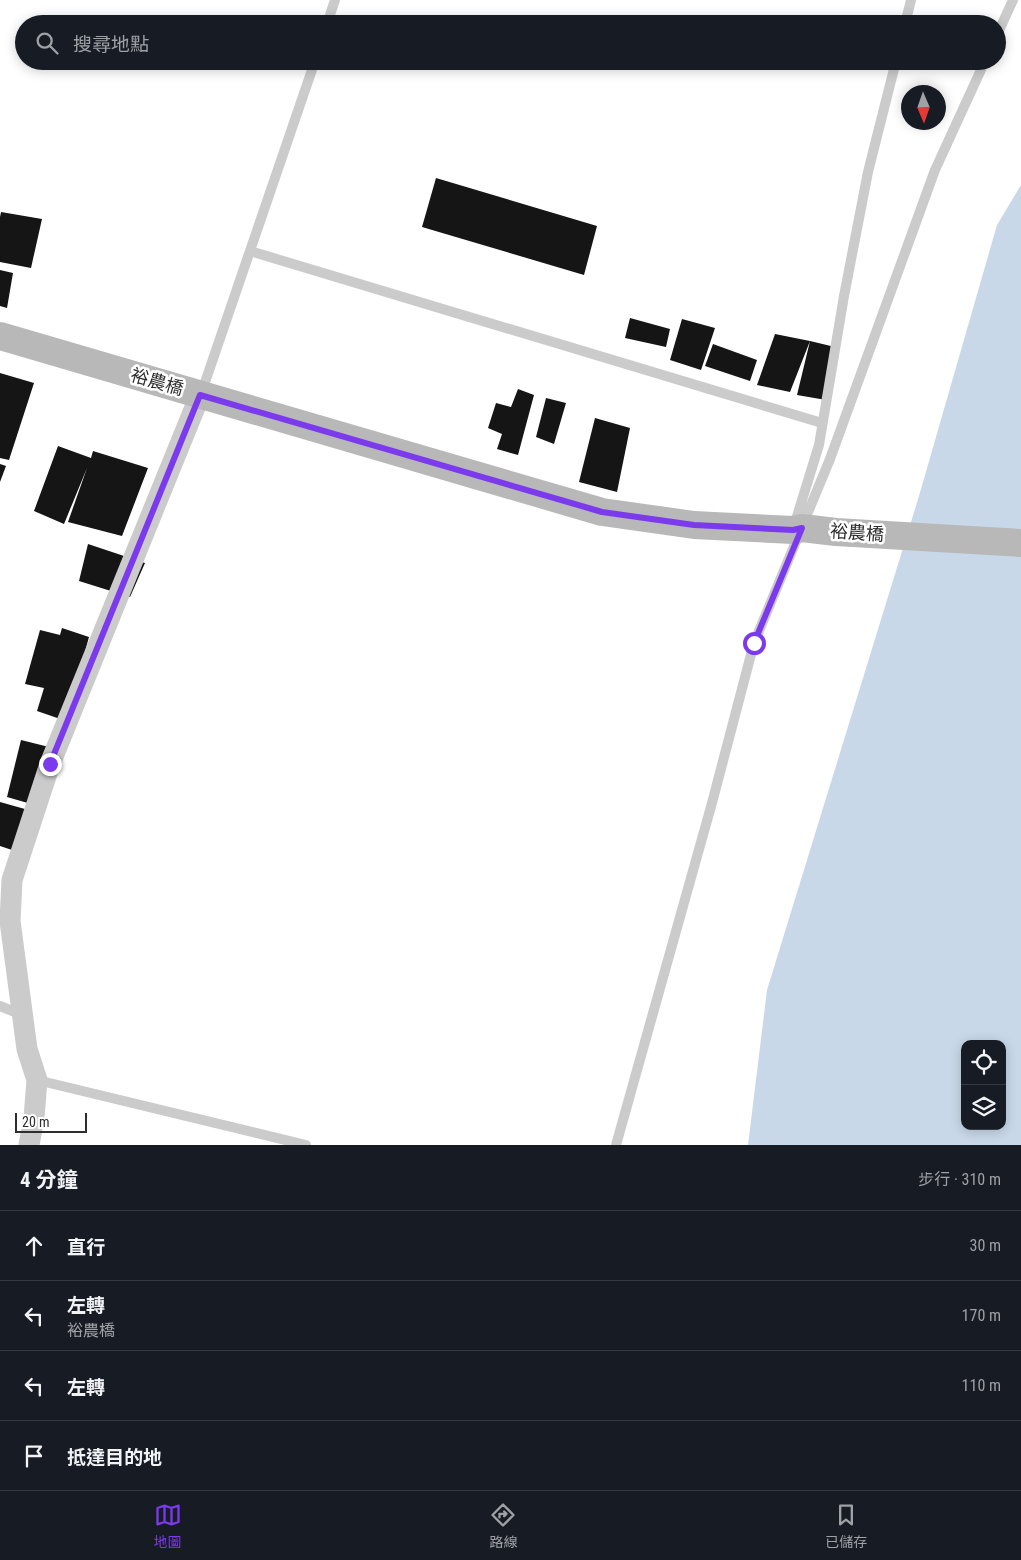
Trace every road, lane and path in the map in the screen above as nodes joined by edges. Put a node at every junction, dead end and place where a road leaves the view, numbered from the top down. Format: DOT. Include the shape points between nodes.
graph roads {
  1 [pos="335,0"];
  2 [pos="911,0"];
  3 [pos="1013,0"];
  4 [pos="330,15"];
  5 [pos="907,15"];
  6 [pos="1006,15"];
  7 [pos="311,70"];
  8 [pos="894,70"];
  9 [pos="981,70"];
  10 [pos="250,251"];
  11 [pos="0,336"];
  12 [pos="200,395"];
  13 [pos="822,423"];
  14 [pos="798,529"];
  15 [pos="1021,543"];
  16 [pos="0,1006"];
  17 [pos="22,1015"];
  18 [pos="37,1080"];
  19 [pos="29,1145"];
  20 [pos="306,1145"];
  21 [pos="616,1145"];
  1 -- 4 [label="lane"];
  2 -- 5 [label="lane"];
  3 -- 6 [label="lane"];
  7 -- 10 [label="lane"];
  8 -- 13 [label="lane" via="868,172"];
  9 -- 14 [label="lane" via="935,170 830,459"];
  10 -- 12 [label="lane"];
  10 -- 13 [label="lane"];
  11 -- 12 [label="street, 裕農橋"];
  12 -- 14 [label="street, 裕農橋" via="602,512 694,525"];
  12 -- 17 [label="street" via="50,764 12,880 10,921"];
  13 -- 14 [label="lane"];
  14 -- 15 [label="street, 裕農橋"];
  14 -- 21 [label="lane" via="754,643"];
  16 -- 17 [label="lane"];
  17 -- 18 [label="street" via="26,1049"];
  18 -- 19 [label="street"];
  18 -- 20 [label="lane"];
}
